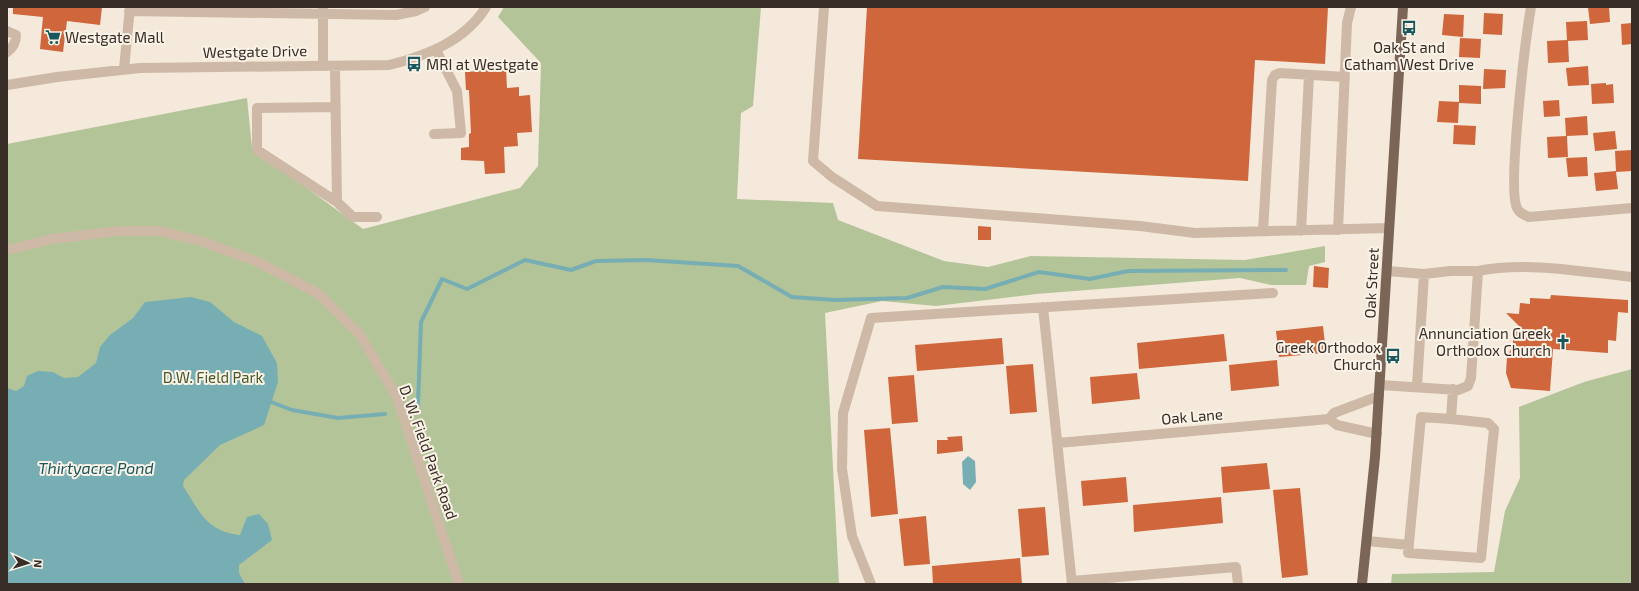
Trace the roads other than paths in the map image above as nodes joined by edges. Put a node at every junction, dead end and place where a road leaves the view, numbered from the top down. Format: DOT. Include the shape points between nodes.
graph roads {
  1 [pos="425,7"];
  2 [pos="486,7"];
  3 [pos="824,7"];
  4 [pos="1350,7"];
  5 [pos="1402,7"];
  6 [pos="1531,7"];
  7 [pos="130,9"];
  8 [pos="323,11"];
  9 [pos="7,31"];
  10 [pos="436,50"];
  11 [pos="7,52"];
  12 [pos="323,66"];
  13 [pos="335,66"];
  14 [pos="124,69"];
  15 [pos="1309,75"];
  16 [pos="1345,77"];
  17 [pos="7,85"];
  18 [pos="336,107"];
  19 [pos="434,134"];
  20 [pos="337,202"];
  21 [pos="1632,208"];
  22 [pos="377,217"];
  23 [pos="1389,228"];
  24 [pos="1338,230"];
  25 [pos="1301,231"];
  26 [pos="1263,232"];
  27 [pos="7,250"];
  28 [pos="1387,271"];
  29 [pos="1478,271"];
  30 [pos="1424,274"];
  31 [pos="1632,277"];
  32 [pos="1273,293"];
  33 [pos="1043,307"];
  34 [pos="1380,385"];
  35 [pos="1417,386"];
  36 [pos="1453,389"];
  37 [pos="1379,396"];
  38 [pos="1329,419"];
  39 [pos="1451,419"];
  40 [pos="1377,434"];
  41 [pos="1058,443"];
  42 [pos="1367,541"];
  43 [pos="1409,545"];
  44 [pos="1072,582"];
  45 [pos="460,584"];
  46 [pos="871,584"];
  47 [pos="1238,584"];
  48 [pos="1362,584"];
  1 -- 8 [label="street" via="396,15"];
  2 -- 10 [label="street, Westgate Drive" via="470,26"];
  3 -- 26 [label="street" via="813,161 832,177 877,206 1140,226 1195,233"];
  4 -- 16 [label="street"];
  5 -- 23 [label="main road, Oak Street"];
  6 -- 21 [label="street" via="1518,125 1514,190 1517,208 1529,217"];
  7 -- 8 [label="street"];
  7 -- 14 [label="street"];
  8 -- 12 [label="street"];
  9 -- 11 [label="street" via="16,35 16,41"];
  10 -- 13 [label="street, Westgate Drive" via="389,65"];
  10 -- 19 [label="street" via="457,91 461,133"];
  12 -- 13 [label="street, Westgate Drive"];
  12 -- 14 [label="street, Westgate Drive"];
  13 -- 18 [label="street"];
  14 -- 17 [label="street, Westgate Drive" via="58,76"];
  15 -- 16 [label="street"];
  15 -- 25 [label="street"];
  15 -- 26 [label="street" via="1280,73 1274,75 1272,80"];
  16 -- 24 [label="street"];
  18 -- 20 [label="street"];
  18 -- 20 [label="street" via="257,108 257,150"];
  20 -- 22 [label="street" via="353,217"];
  23 -- 24 [label="street"];
  23 -- 28 [label="main road, Oak Street"];
  24 -- 25 [label="street"];
  25 -- 26 [label="street"];
  27 -- 45 [label="street, D. W. Field Park Road" via="52,239 118,231 159,231 201,241 260,263 319,294 360,335 397,397"];
  28 -- 30 [label="street"];
  28 -- 34 [label="main road, Oak Street"];
  29 -- 30 [label="street"];
  29 -- 31 [label="street" via="1499,267 1528,268"];
  29 -- 36 [label="street" via="1471,378 1464,389"];
  30 -- 35 [label="street"];
  32 -- 33 [label="street"];
  33 -- 41 [label="street"];
  33 -- 46 [label="street" via="871,318 843,414 842,469 852,536"];
  34 -- 35 [label="street"];
  34 -- 37 [label="main road, Oak Street"];
  35 -- 36 [label="street"];
  36 -- 39 [label="street"];
  37 -- 38 [label="street, Oak Lane" via="1334,413"];
  37 -- 40 [label="main road, Oak Street"];
  38 -- 40 [label="street, Oak Lane" via="1337,425"];
  38 -- 41 [label="street, Oak Lane"];
  39 -- 43 [label="street" via="1421,417"];
  39 -- 43 [label="street" via="1488,423 1494,429 1481,558 1408,553"];
  40 -- 42 [label="main road, Oak Street"];
  41 -- 44 [label="street"];
  42 -- 43 [label="street"];
  42 -- 48 [label="main road, Oak Street"];
  44 -- 47 [label="street" via="1236,567"];
}
